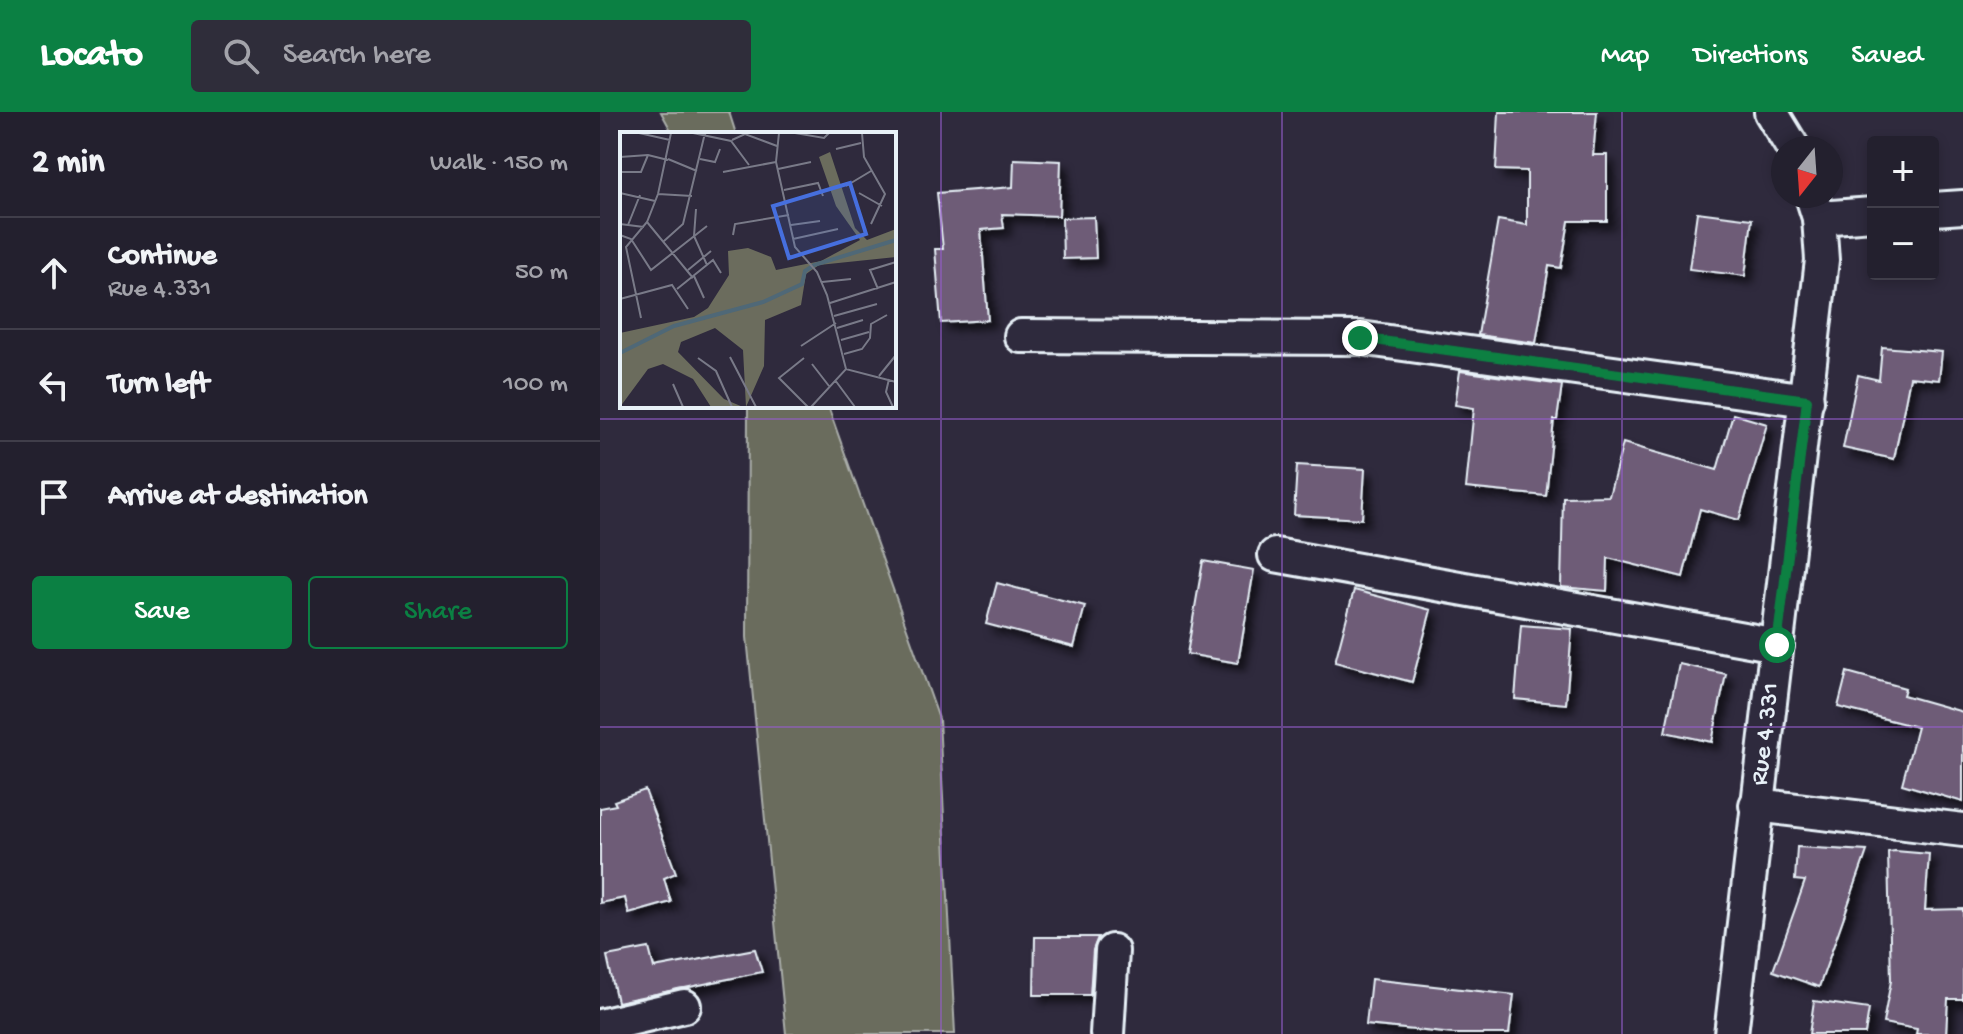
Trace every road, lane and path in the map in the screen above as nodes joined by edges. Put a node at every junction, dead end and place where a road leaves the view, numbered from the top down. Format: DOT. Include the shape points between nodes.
graph roads {
  1 [pos="1771,112"];
  2 [pos="1786,136"];
  3 [pos="1963,207"];
  4 [pos="1815,208"];
  5 [pos="1823,208"];
  6 [pos="1939,209"];
  7 [pos="1867,213"];
  8 [pos="1021,336"];
  9 [pos="1807,400"];
  10 [pos="1275,555"];
  11 [pos="1777,645"];
  12 [pos="1756,805"];
  13 [pos="1963,830"];
  14 [pos="1112,951"];
  15 [pos="684,1006"];
  16 [pos="600,1026"];
  17 [pos="1107,1034"];
  18 [pos="1731,1034"];
  1 -- 2 [label="street"];
  3 -- 6 [label="street"];
  4 -- 9 [label="street, Rue 4.331" via="1822,260"];
  5 -- 7 [label="street"];
  8 -- 9 [label="street" via="1360,338"];
  9 -- 11 [label="street, Rue 4.331"];
  10 -- 11 [label="street"];
  11 -- 12 [label="street, Rue 4.331"];
  12 -- 13 [label="street"];
  12 -- 18 [label="street, Rue 4.331"];
  14 -- 17 [label="street"];
  15 -- 16 [label="street"];
}
